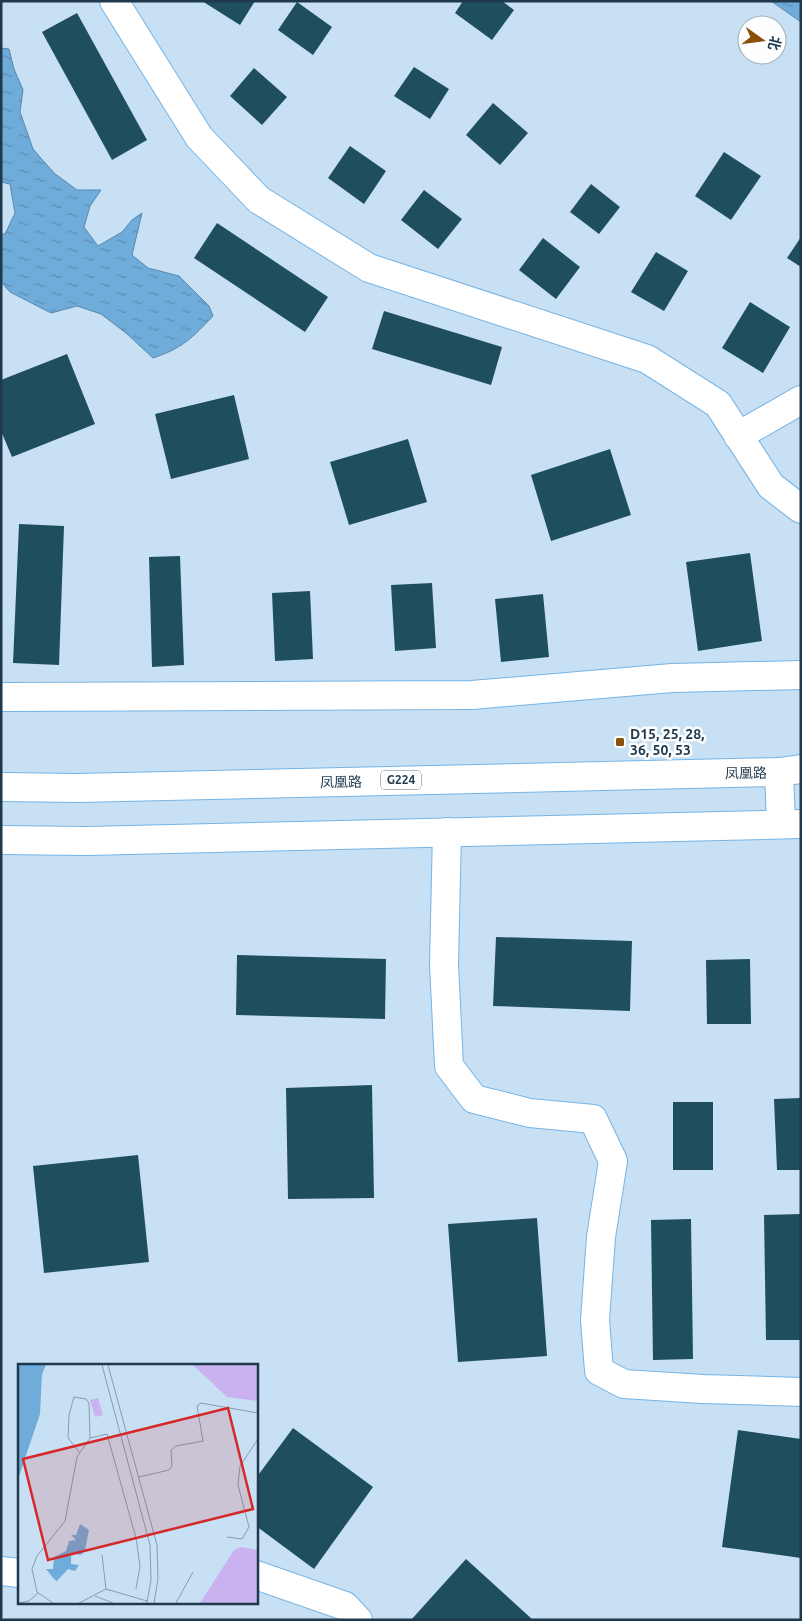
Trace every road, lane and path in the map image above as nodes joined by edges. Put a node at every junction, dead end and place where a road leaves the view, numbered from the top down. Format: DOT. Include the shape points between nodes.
graph roads {
  1 [pos="114,1"];
  2 [pos="801,400"];
  3 [pos="738,436"];
  4 [pos="801,509"];
  5 [pos="801,675"];
  6 [pos="1,697"];
  7 [pos="790,771"];
  8 [pos="1,786"];
  9 [pos="791,824"];
  10 [pos="447,832"];
  11 [pos="1,840"];
  12 [pos="801,1392"];
  13 [pos="1,1571"];
  14 [pos="18,1573"];
  15 [pos="258,1576"];
  16 [pos="358,1620"];
  1 -- 3 [label="main road" via="199,137 258,200 369,268 647,359 718,404"];
  2 -- 3 [label="main road"];
  3 -- 4 [label="main road" via="770,486"];
  5 -- 6 [label="main road" via="672,678 472,695"];
  7 -- 8 [label="main road, 凤凰路 / G224" via="88,788"];
  7 -- 9 [label="main road"];
  9 -- 10 [label="main road"];
  10 -- 11 [label="main road" via="87,841"];
  10 -- 12 [label="main road" via="444,964 449,1066 474,1099 530,1113 593,1119 613,1161 601,1237 596,1320 599,1371 624,1384"];
  13 -- 14 [label="main road"];
  15 -- 16 [label="main road" via="345,1606"];
}
